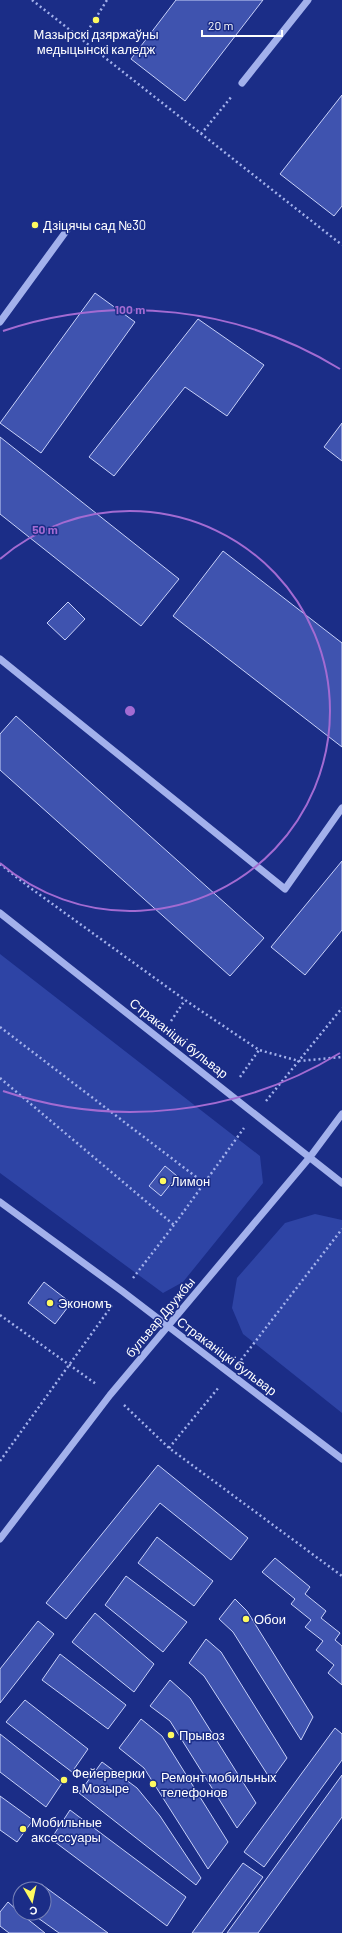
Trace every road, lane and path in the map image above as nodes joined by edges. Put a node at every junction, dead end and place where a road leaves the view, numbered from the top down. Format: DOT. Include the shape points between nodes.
graph roads {
  1 [pos="32,0"];
  2 [pos="107,0"];
  3 [pos="308,0"];
  4 [pos="82,40"];
  5 [pos="242,83"];
  6 [pos="201,134"];
  7 [pos="67,230"];
  8 [pos="342,245"];
  9 [pos="0,322"];
  10 [pos="0,659"];
  11 [pos="342,808"];
  12 [pos="0,864"];
  13 [pos="0,913"];
  14 [pos="185,1000"];
  15 [pos="342,1008"];
  16 [pos="171,1021"];
  17 [pos="0,1027"];
  18 [pos="259,1050"];
  19 [pos="342,1057"];
  20 [pos="300,1061"];
  21 [pos="240,1077"];
  22 [pos="0,1078"];
  23 [pos="255,1114"];
  24 [pos="342,1114"];
  25 [pos="310,1157"];
  26 [pos="204,1183"];
  27 [pos="342,1183"];
  28 [pos="0,1202"];
  29 [pos="174,1225"];
  30 [pos="342,1229"];
  31 [pos="122,1291"];
  32 [pos="0,1315"];
  33 [pos="168,1326"];
  34 [pos="70,1365"];
  35 [pos="230,1374"];
  36 [pos="110,1395"];
  37 [pos="170,1448"];
  38 [pos="342,1459"];
  39 [pos="0,1460"];
  40 [pos="0,1539"];
  41 [pos="342,1576"];
  1 -- 4 [label="path"];
  2 -- 4 [label="path"];
  3 -- 5 [label="street"];
  4 -- 6 [label="path"];
  5 -- 6 [label="path"];
  6 -- 8 [label="path"];
  7 -- 9 [label="street"];
  10 -- 11 [label="street" via="285,889"];
  12 -- 14 [label="path"];
  13 -- 23 [label="street, Страканіцкі бульвар"];
  14 -- 16 [label="path"];
  14 -- 18 [label="path"];
  15 -- 20 [label="path"];
  17 -- 26 [label="path"];
  18 -- 20 [label="path"];
  18 -- 21 [label="path"];
  19 -- 20 [label="path"];
  20 -- 23 [label="path"];
  22 -- 29 [label="path"];
  23 -- 25 [label="street, Страканіцкі бульвар"];
  23 -- 26 [label="path"];
  24 -- 25 [label="street, бульвар Дружбы"];
  25 -- 27 [label="street, Страканіцкі бульвар"];
  25 -- 33 [label="street, бульвар Дружбы"];
  26 -- 29 [label="path"];
  28 -- 31 [label="street, Страканіцкі бульвар"];
  29 -- 31 [label="path"];
  30 -- 35 [label="path"];
  31 -- 33 [label="street, Страканіцкі бульвар"];
  31 -- 34 [label="path"];
  32 -- 34 [label="path"];
  33 -- 35 [label="street, Страканіцкі бульвар"];
  33 -- 36 [label="street, бульвар Дружбы"];
  34 -- 36 [label="path"];
  34 -- 39 [label="path"];
  35 -- 37 [label="path"];
  35 -- 38 [label="street, Страканіцкі бульвар"];
  36 -- 37 [label="path"];
  36 -- 40 [label="street, бульвар Дружбы"];
  37 -- 41 [label="path"];
}
